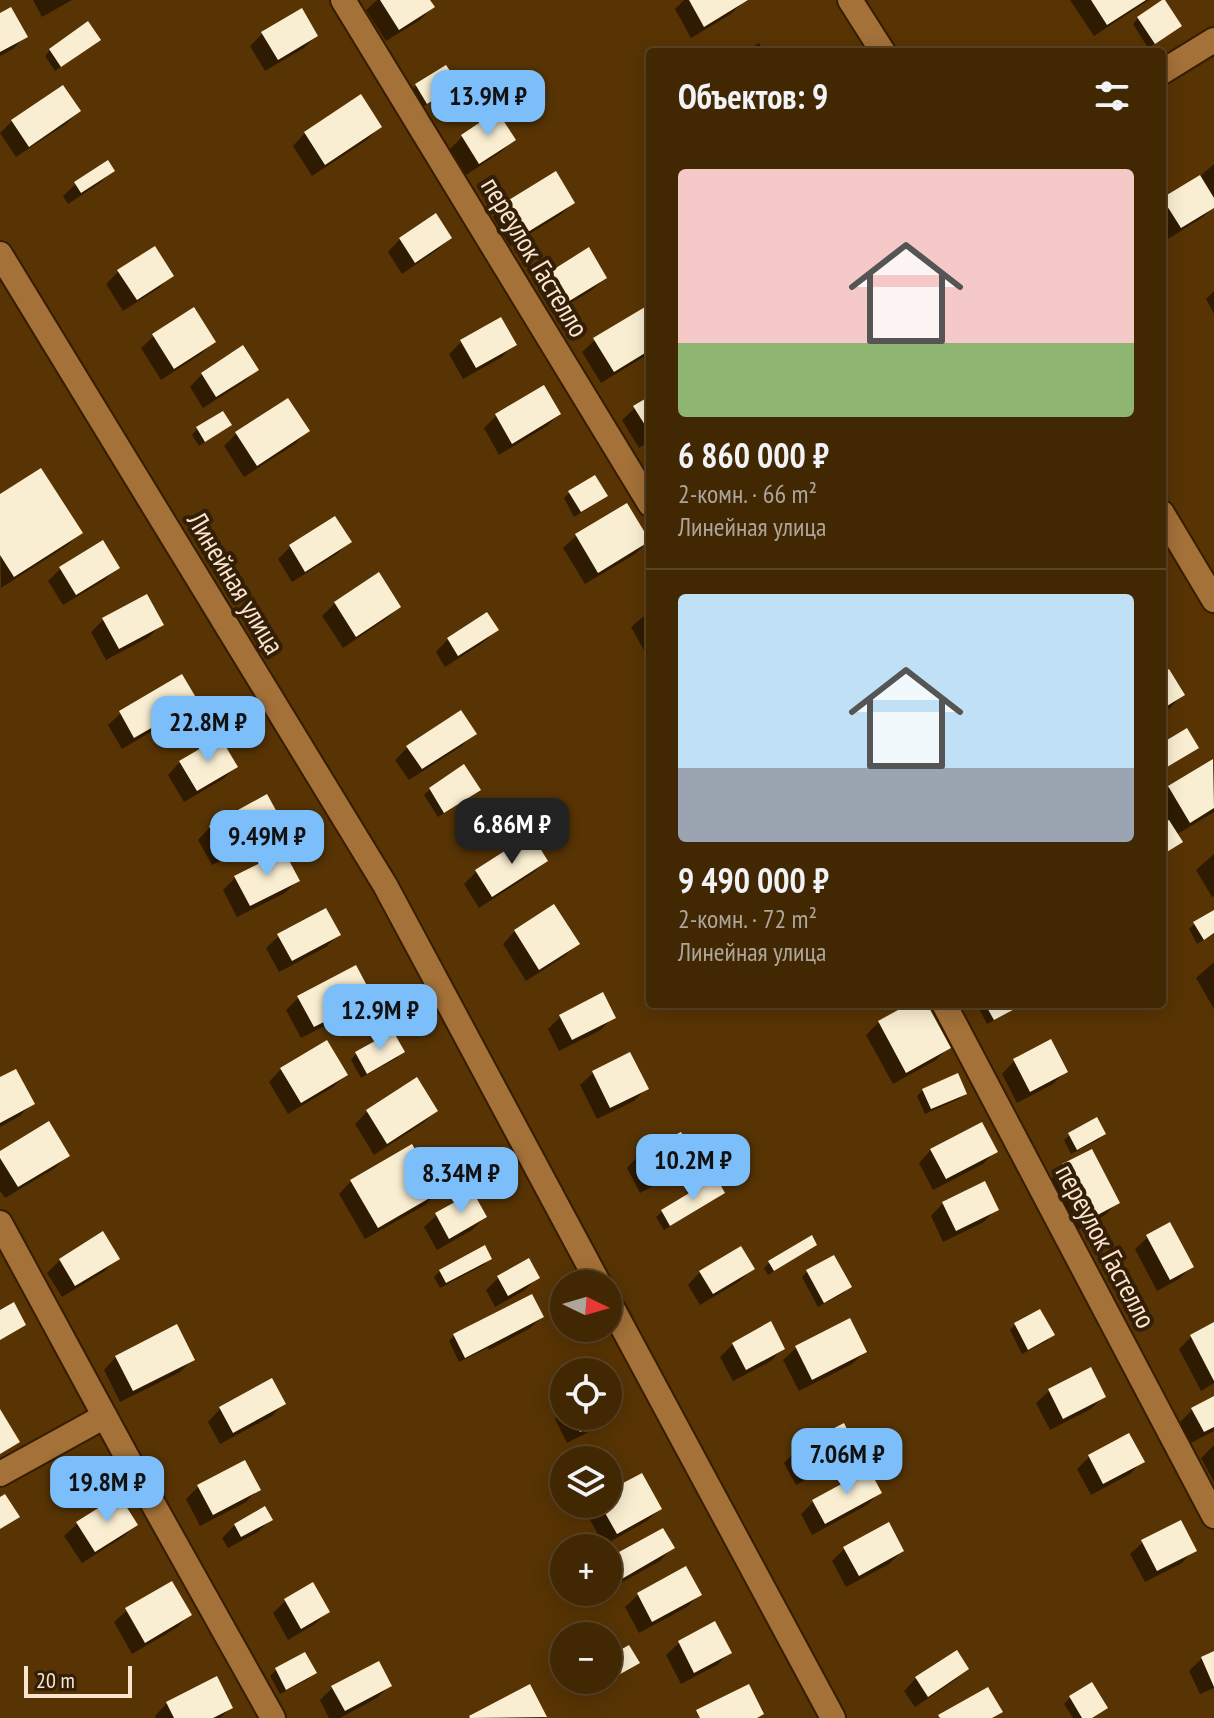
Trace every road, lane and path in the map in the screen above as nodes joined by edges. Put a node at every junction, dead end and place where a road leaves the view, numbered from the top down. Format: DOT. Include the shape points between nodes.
graph roads {
  1 [pos="343,0"];
  2 [pos="850,0"];
  3 [pos="1214,40"];
  4 [pos="880,48"];
  5 [pos="1166,70"];
  6 [pos="0,254"];
  7 [pos="646,497"];
  8 [pos="1166,520"];
  9 [pos="1214,600"];
  10 [pos="946,1008"];
  11 [pos="0,1223"];
  12 [pos="591,1270"];
  13 [pos="622,1326"];
  14 [pos="105,1416"];
  15 [pos="0,1474"];
  16 [pos="1214,1516"];
  17 [pos="273,1718"];
  18 [pos="833,1718"];
  1 -- 7 [label="street, переулок Гастелло"];
  2 -- 4 [label="street"];
  3 -- 5 [label="street"];
  6 -- 12 [label="street, Линейная улица" via="385,885"];
  8 -- 9 [label="street"];
  10 -- 16 [label="street, переулок Гастелло"];
  11 -- 14 [label="street"];
  13 -- 18 [label="street"];
  14 -- 15 [label="street"];
  14 -- 17 [label="street"];
}
